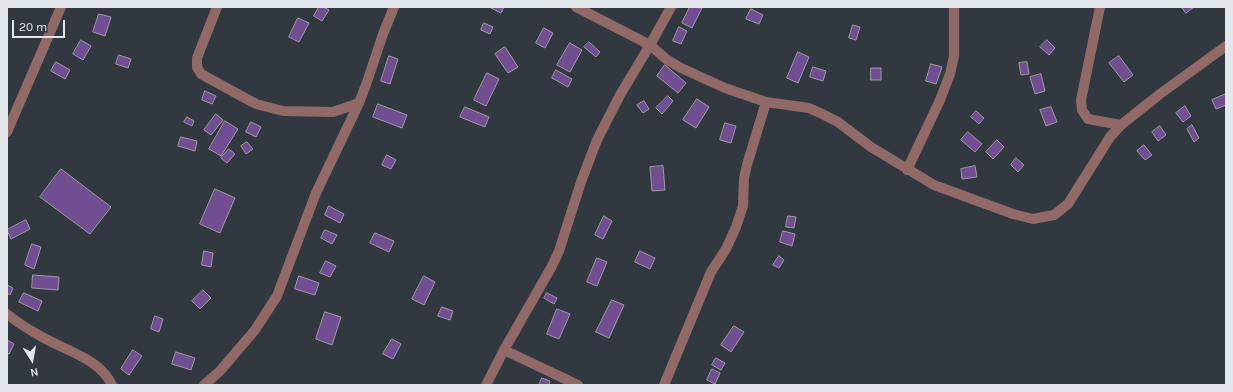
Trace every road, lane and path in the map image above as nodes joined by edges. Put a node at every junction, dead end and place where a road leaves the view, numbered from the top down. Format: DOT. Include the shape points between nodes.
graph roads {
  1 [pos="61,7"];
  2 [pos="217,7"];
  3 [pos="394,7"];
  4 [pos="576,7"];
  5 [pos="671,7"];
  6 [pos="954,7"];
  7 [pos="1100,7"];
  8 [pos="650,45"];
  9 [pos="1226,46"];
  10 [pos="766,102"];
  11 [pos="359,103"];
  12 [pos="1121,125"];
  13 [pos="7,132"];
  14 [pos="907,170"];
  15 [pos="7,314"];
  16 [pos="504,350"];
  17 [pos="112,385"];
  18 [pos="204,385"];
  19 [pos="486,385"];
  20 [pos="578,385"];
  21 [pos="664,385"];
  1 -- 13 [label="street"];
  2 -- 11 [label="street" via="197,58 197,67 201,74 256,104 283,111 333,112"];
  3 -- 11 [label="street"];
  4 -- 8 [label="street"];
  5 -- 8 [label="street"];
  6 -- 14 [label="street" via="954,56 950,74"];
  7 -- 12 [label="street" via="1081,100 1082,110 1088,119"];
  8 -- 10 [label="street" via="681,68 725,88"];
  8 -- 16 [label="street" via="597,140 552,266"];
  9 -- 12 [label="street"];
  10 -- 14 [label="street" via="803,107 822,114 838,122"];
  10 -- 21 [label="street" via="746,171 743,206 736,227 711,272"];
  11 -- 18 [label="street" via="316,193 278,296 255,330"];
  12 -- 14 [label="street" via="1110,137 1068,204 1054,215 1033,219 1013,214 934,185"];
  15 -- 17 [label="street" via="44,338 91,362 104,373"];
  16 -- 19 [label="street"];
  16 -- 20 [label="street"];
}
